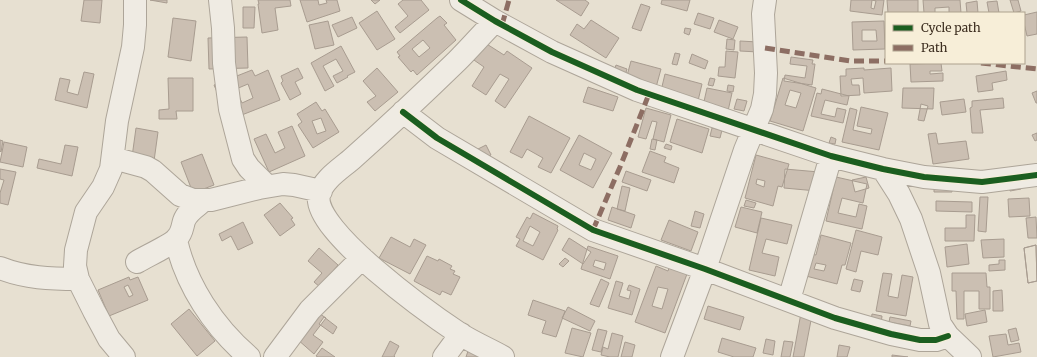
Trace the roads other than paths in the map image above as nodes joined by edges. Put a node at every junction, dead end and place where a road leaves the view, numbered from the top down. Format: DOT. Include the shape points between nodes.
graph roads {
  1 [pos="135,0"];
  2 [pos="220,0"];
  3 [pos="461,0"];
  4 [pos="765,0"];
  5 [pos="495,21"];
  6 [pos="403,112"];
  7 [pos="754,129"];
  8 [pos="831,156"];
  9 [pos="113,158"];
  10 [pos="883,170"];
  11 [pos="1037,175"];
  12 [pos="267,186"];
  13 [pos="321,191"];
  14 [pos="203,201"];
  15 [pos="176,240"];
  16 [pos="362,258"];
  17 [pos="137,262"];
  18 [pos="0,268"];
  19 [pos="705,269"];
  20 [pos="78,280"];
  21 [pos="789,300"];
  22 [pos="461,334"];
  23 [pos="948,336"];
  24 [pos="124,357"];
  25 [pos="249,357"];
  26 [pos="275,357"];
  27 [pos="444,357"];
  28 [pos="503,357"];
  29 [pos="672,357"];
  30 [pos="970,357"];
  1 -- 9 [label="street" via="134,36 117,120"];
  2 -- 12 [label="street" via="230,109 243,159"];
  3 -- 5 [label="street"];
  4 -- 7 [label="street" via="765,94"];
  5 -- 6 [label="street"];
  5 -- 7 [label="street" via="552,52 637,90"];
  6 -- 13 [label="street" via="335,174"];
  6 -- 19 [label="street" via="437,138 593,230"];
  7 -- 8 [label="street"];
  7 -- 19 [label="street"];
  8 -- 10 [label="street"];
  8 -- 21 [label="street"];
  9 -- 14 [label="street" via="146,167 183,197"];
  9 -- 20 [label="street" via="106,182 84,218 74,266"];
  10 -- 11 [label="street" via="924,177 982,182"];
  10 -- 23 [label="street" via="911,219 929,273 940,324"];
  12 -- 13 [label="street" via="294,185"];
  12 -- 14 [label="street"];
  13 -- 16 [label="street" via="319,203 324,216"];
  14 -- 15 [label="street" via="187,215 181,234"];
  15 -- 17 [label="street"];
  15 -- 25 [label="street" via="180,258 208,310 224,333"];
  16 -- 22 [label="street" via="393,285"];
  16 -- 26 [label="street" via="310,310"];
  18 -- 20 [label="street" via="21,275"];
  19 -- 21 [label="street"];
  19 -- 29 [label="street"];
  20 -- 24 [label="street" via="109,339"];
  21 -- 23 [label="street" via="834,318 891,334 920,340 936,340"];
  22 -- 27 [label="street"];
  22 -- 28 [label="street"];
  23 -- 30 [label="street"];
}
